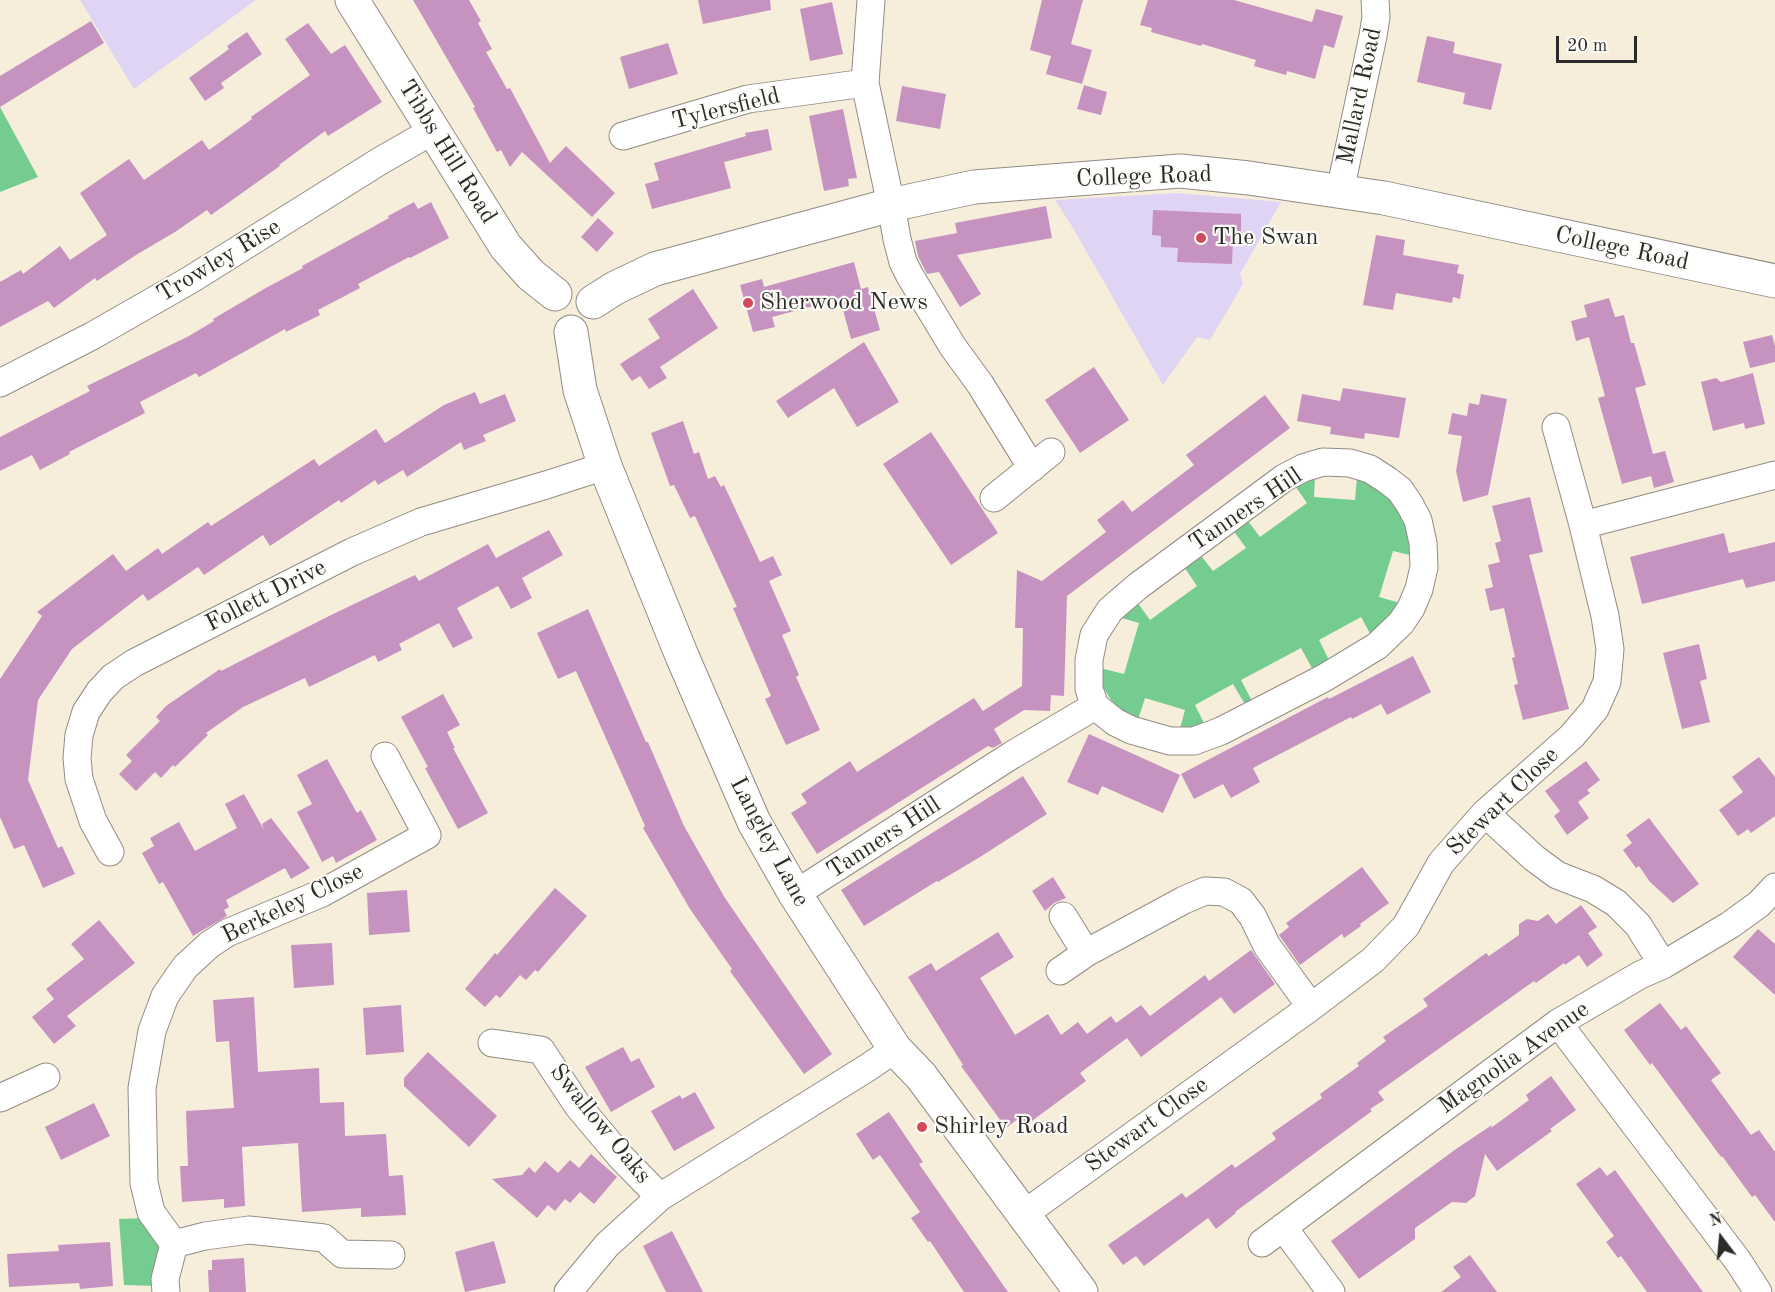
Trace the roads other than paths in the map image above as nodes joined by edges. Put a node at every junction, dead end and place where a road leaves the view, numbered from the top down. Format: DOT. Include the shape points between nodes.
graph roads {
  1 [pos="352,0"];
  2 [pos="871,0"];
  3 [pos="1375,0"];
  4 [pos="865,83"];
  5 [pos="434,130"];
  6 [pos="623,136"];
  7 [pos="1340,191"];
  8 [pos="891,204"];
  9 [pos="1775,281"];
  10 [pos="555,294"];
  11 [pos="593,302"];
  12 [pos="571,332"];
  13 [pos="0,383"];
  14 [pos="1556,427"];
  15 [pos="605,466"];
  16 [pos="1775,476"];
  17 [pos="994,498"];
  18 [pos="1583,525"];
  19 [pos="1095,706"];
  20 [pos="385,756"];
  21 [pos="1485,813"];
  22 [pos="110,852"];
  23 [pos="1775,886"];
  24 [pos="795,894"];
  25 [pos="1063,916"];
  26 [pos="1086,953"];
  27 [pos="1664,965"];
  28 [pos="1060,971"];
  29 [pos="1311,1007"];
  30 [pos="1558,1023"];
  31 [pos="492,1043"];
  32 [pos="895,1049"];
  33 [pos="46,1077"];
  34 [pos="0,1098"];
  35 [pos="660,1197"];
  36 [pos="1024,1214"];
  37 [pos="1283,1227"];
  38 [pos="1262,1243"];
  39 [pos="174,1245"];
  40 [pos="391,1255"];
  41 [pos="580,1288"];
  42 [pos="166,1292"];
  43 [pos="1081,1292"];
  44 [pos="1331,1292"];
  45 [pos="1758,1292"];
  1 -- 5 [label="street, Tibbs Hill Road"];
  2 -- 4 [label="street"];
  3 -- 7 [label="street, Mallard Road" via="1373,36"];
  4 -- 6 [label="street, Tylersfield" via="748,99"];
  4 -- 8 [label="street"];
  5 -- 10 [label="street, Tibbs Hill Road" via="506,247"];
  5 -- 13 [label="street, Trowley Rise" via="190,280"];
  7 -- 8 [label="street, College Road" via="1180,171 974,187"];
  7 -- 9 [label="street, College Road"];
  8 -- 11 [label="street, College Road" via="655,269"];
  8 -- 17 [label="street" via="903,262 910,276 953,347 1041,460"];
  10 -- 11 [label="street" via="576,287"];
  10 -- 12 [label="street" via="549,308 553,321"];
  11 -- 12 [label="street" via="590,323"];
  12 -- 15 [label="street, Langley Lane" via="580,390"];
  14 -- 18 [label="street, Stewart Close"];
  15 -- 22 [label="street, Follett Drive" via="421,522 352,552 113,677 86,712 77,758 79,779 93,821"];
  15 -- 24 [label="street, Langley Lane" via="754,822"];
  16 -- 18 [label="street"];
  18 -- 21 [label="street, Stewart Close" via="1605,616 1610,650 1607,682 1595,709 1572,736"];
  19 -- 19 [label="street, Tanners Hill" via="1131,730 1170,741 1194,741 1314,684 1377,646 1411,608 1424,567 1418,520 1400,490 1370,469 1350,463 1323,462 1284,478 1110,610 1094,635 1089,660 1089,689"];
  19 -- 24 [label="street, Tanners Hill"];
  20 -- 39 [label="street, Berkeley Close" via="427,835 322,894 227,933 185,967 165,996 152,1031 143,1080 144,1183 151,1212"];
  21 -- 27 [label="street" via="1557,875 1616,903 1638,925"];
  21 -- 29 [label="street, Stewart Close" via="1441,863 1406,926 1373,960"];
  23 -- 27 [label="street, Magnolia Avenue" via="1759,904 1730,925"];
  24 -- 32 [label="street, Langley Lane"];
  25 -- 26 [label="street"];
  26 -- 28 [label="street"];
  26 -- 29 [label="street" via="1205,891 1224,892 1241,901 1273,955"];
  27 -- 30 [label="street, Magnolia Avenue"];
  29 -- 36 [label="street, Stewart Close"];
  30 -- 37 [label="street, Magnolia Avenue"];
  30 -- 45 [label="street"];
  31 -- 35 [label="street, Swallow Oaks" via="547,1042 578,1106"];
  32 -- 35 [label="street"];
  32 -- 36 [label="street, Langley Lane" via="921,1076"];
  33 -- 34 [label="street"];
  35 -- 41 [label="street" via="607,1245"];
  36 -- 43 [label="street, Langley Lane"];
  37 -- 38 [label="street, Magnolia Avenue"];
  37 -- 44 [label="street"];
  39 -- 40 [label="street" via="249,1230 324,1238 342,1254"];
  39 -- 42 [label="street" via="165,1279"];
}
